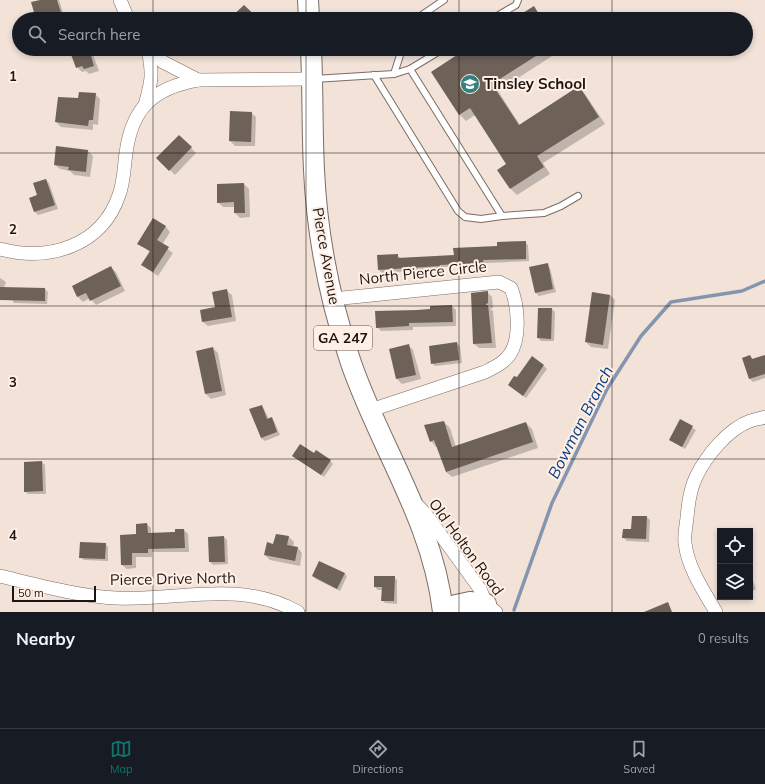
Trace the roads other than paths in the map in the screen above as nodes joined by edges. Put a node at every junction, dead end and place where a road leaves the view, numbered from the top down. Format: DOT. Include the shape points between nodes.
graph roads {
  1 [pos="120,0"];
  2 [pos="308,0"];
  3 [pos="444,0"];
  4 [pos="518,0"];
  5 [pos="125,12"];
  6 [pos="309,12"];
  7 [pos="426,12"];
  8 [pos="503,12"];
  9 [pos="150,56"];
  10 [pos="157,56"];
  11 [pos="311,56"];
  12 [pos="400,56"];
  13 [pos="431,56"];
  14 [pos="410,69"];
  15 [pos="394,74"];
  16 [pos="374,75"];
  17 [pos="312,79"];
  18 [pos="198,80"];
  19 [pos="144,105"];
  20 [pos="578,196"];
  21 [pos="502,216"];
  22 [pos="0,249"];
  23 [pos="333,299"];
  24 [pos="371,410"];
  25 [pos="765,417"];
  26 [pos="412,500"];
  27 [pos="0,576"];
  28 [pos="491,608"];
  29 [pos="443,610"];
  30 [pos="298,612"];
  31 [pos="716,612"];
  1 -- 5 [label="street"];
  2 -- 6 [label="main road"];
  3 -- 7 [label="lane"];
  4 -- 8 [label="lane"];
  9 -- 19 [label="street" via="152,81"];
  10 -- 18 [label="street"];
  11 -- 17 [label="main road, Pierce Avenue / GA 247"];
  12 -- 15 [label="lane"];
  13 -- 14 [label="lane"];
  14 -- 15 [label="lane"];
  14 -- 21 [label="lane"];
  15 -- 16 [label="lane"];
  16 -- 17 [label="lane"];
  16 -- 21 [label="lane" via="458,211 466,217 481,219"];
  17 -- 18 [label="street"];
  17 -- 23 [label="main road, Pierce Avenue / GA 247" via="318,216"];
  18 -- 19 [label="street" via="172,86 158,93"];
  19 -- 22 [label="street" via="129,134 120,193 101,226 89,237 55,252 30,254"];
  20 -- 21 [label="lane" via="544,213"];
  23 -- 24 [label="main road, Pierce Avenue / GA 247" via="340,329"];
  23 -- 24 [label="street, North Pierce Circle" via="499,282 511,288 515,298 516,344 500,365"];
  24 -- 26 [label="main road, Pierce Avenue / GA 247"];
  25 -- 31 [label="street" via="738,427 722,440 695,478 688,506 685,542 696,578"];
  26 -- 28 [label="street, Old Holton Road" via="480,589"];
  26 -- 29 [label="main road, Pierce Avenue / GA 247" via="435,567"];
  27 -- 30 [label="street, Pierce Drive North" via="58,590 116,598 243,594 268,598"];
  28 -- 29 [label="main road" via="470,602"];
}
